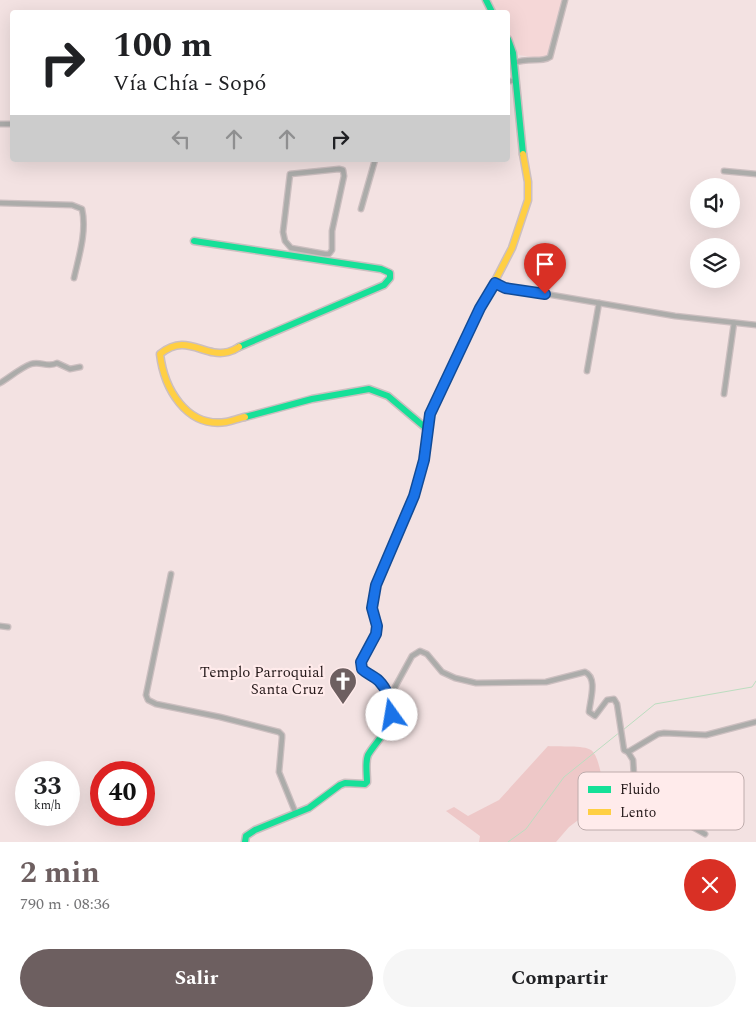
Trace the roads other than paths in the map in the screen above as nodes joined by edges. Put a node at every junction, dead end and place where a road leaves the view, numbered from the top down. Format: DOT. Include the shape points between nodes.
graph roads {
  1 [pos="565,0"];
  2 [pos="510,44"];
  3 [pos="514,63"];
  4 [pos="515,80"];
  5 [pos="510,81"];
  6 [pos="374,162"];
  7 [pos="724,171"];
  8 [pos="756,174"];
  9 [pos="0,204"];
  10 [pos="361,209"];
  11 [pos="194,241"];
  12 [pos="302,253"];
  13 [pos="74,278"];
  14 [pos="495,283"];
  15 [pos="599,303"];
  16 [pos="734,323"];
  17 [pos="756,326"];
  18 [pos="80,366"];
  19 [pos="587,371"];
  20 [pos="0,383"];
  21 [pos="724,394"];
  22 [pos="427,430"];
  23 [pos="171,574"];
  24 [pos="0,626"];
  25 [pos="8,627"];
  26 [pos="389,698"];
  27 [pos="756,722"];
  28 [pos="628,752"];
  29 [pos="635,772"];
  30 [pos="296,814"];
  31 [pos="698,830"];
  32 [pos="705,834"];
  33 [pos="245,842"];
  1 -- 3 [label="street" via="550,57"];
  2 -- 3 [label="street"];
  3 -- 4 [label="street"];
  4 -- 5 [label="street"];
  4 -- 14 [label="street" via="529,192 512,248"];
  6 -- 10 [label="street"];
  7 -- 8 [label="street"];
  9 -- 13 [label="street" via="72,205 82,209 84,219"];
  11 -- 12 [label="street"];
  12 -- 12 [label="street" via="329,254 332,250 332,231 343,170 290,174 283,236 287,245"];
  12 -- 22 [label="street" via="387,271 390,278 384,285 228,352 218,353 185,345 169,347 160,354 161,365 184,409 198,419 225,422 312,399 369,389 388,396"];
  14 -- 15 [label="street" via="505,288"];
  14 -- 22 [label="street" via="430,414"];
  15 -- 16 [label="street"];
  15 -- 19 [label="street"];
  16 -- 17 [label="street"];
  16 -- 21 [label="street"];
  18 -- 20 [label="street" via="70,369 57,364 30,364"];
  22 -- 26 [label="street" via="416,491 376,585 372,608 376,634 361,662 362,669 379,681"];
  23 -- 30 [label="street" via="146,695 148,700 279,732 282,738 279,772"];
  24 -- 25 [label="street"];
  26 -- 28 [label="street" via="412,656 420,651 427,654 442,672 476,683 546,682 585,672 592,680 589,712 595,716 607,700 614,699 624,750"];
  26 -- 30 [label="street" via="392,715 386,732 367,756 367,782 360,785 345,782"];
  27 -- 28 [label="street" via="706,735 658,734"];
  28 -- 29 [label="street"];
  30 -- 33 [label="street" via="255,830 246,836"];
  31 -- 32 [label="street"];
}
